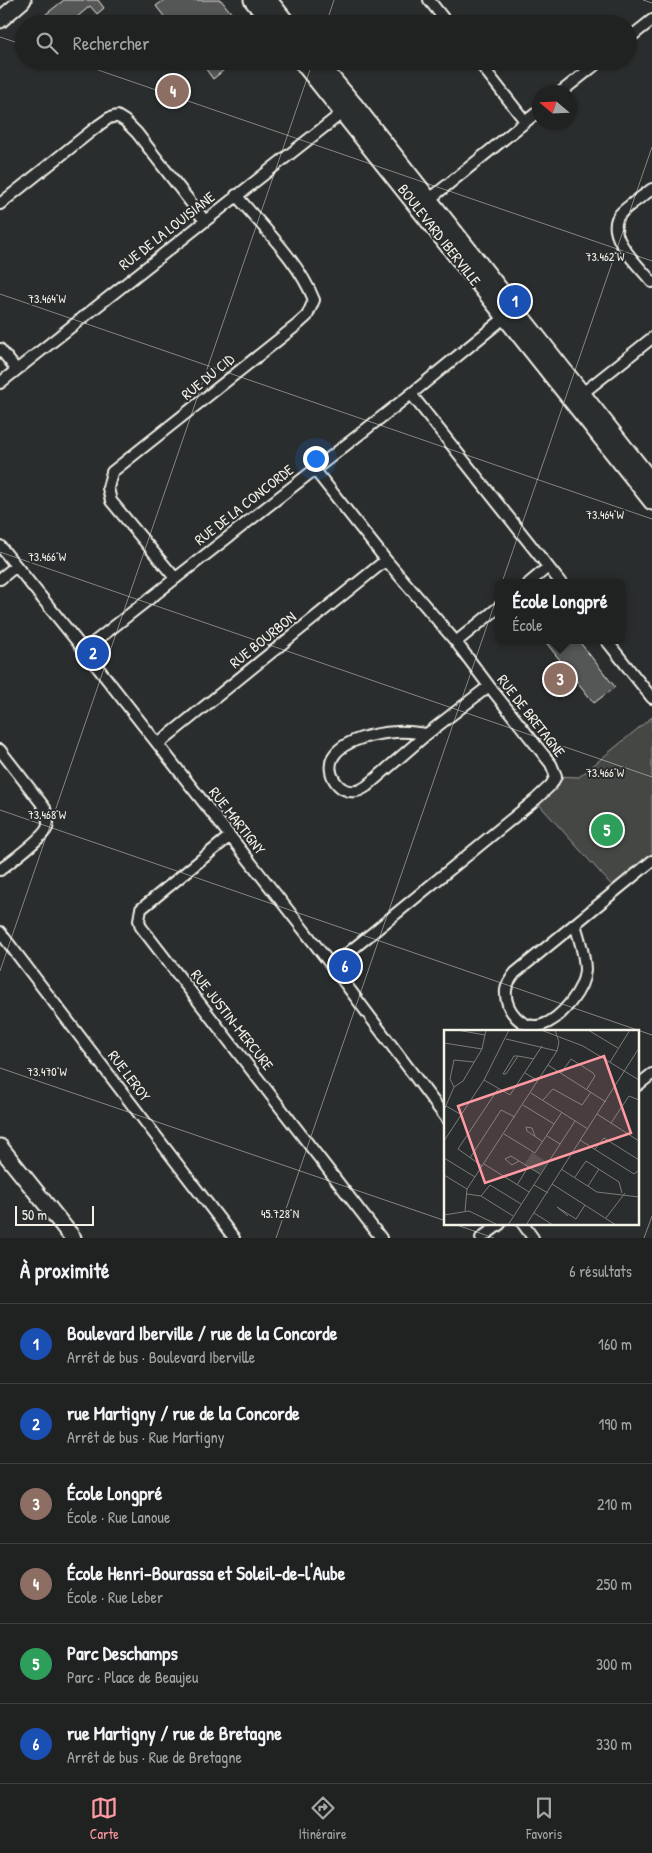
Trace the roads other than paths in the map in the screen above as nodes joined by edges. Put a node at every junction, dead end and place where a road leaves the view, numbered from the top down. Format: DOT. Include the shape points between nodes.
graph roads {
  1 [pos="24,0"];
  2 [pos="252,0"];
  3 [pos="269,0"];
  4 [pos="429,0"];
  5 [pos="264,15"];
  6 [pos="281,15"];
  7 [pos="441,15"];
  8 [pos="0,20"];
  9 [pos="652,20"];
  10 [pos="637,32"];
  11 [pos="310,70"];
  12 [pos="324,70"];
  13 [pos="485,70"];
  14 [pos="589,70"];
  15 [pos="570,85"];
  16 [pos="348,108"];
  17 [pos="532,116"];
  18 [pos="525,121"];
  19 [pos="652,189"];
  20 [pos="236,195"];
  21 [pos="0,204"];
  22 [pos="424,204"];
  23 [pos="205,221"];
  24 [pos="652,282"];
  25 [pos="510,314"];
  26 [pos="652,338"];
  27 [pos="0,349"];
  28 [pos="16,369"];
  29 [pos="0,383"];
  30 [pos="411,394"];
  31 [pos="577,398"];
  32 [pos="314,469"];
  33 [pos="652,482"];
  34 [pos="652,502"];
  35 [pos="0,546"];
  36 [pos="386,560"];
  37 [pos="16,566"];
  38 [pos="548,567"];
  39 [pos="175,578"];
  40 [pos="0,579"];
  41 [pos="534,579"];
  42 [pos="558,579"];
  43 [pos="495,610"];
  44 [pos="456,642"];
  45 [pos="609,644"];
  46 [pos="84,650"];
  47 [pos="488,686"];
  48 [pos="652,698"];
  49 [pos="427,734"];
  50 [pos="158,744"];
  51 [pos="0,750"];
  52 [pos="230,836"];
  53 [pos="650,867"];
  54 [pos="0,870"];
  55 [pos="575,924"];
  56 [pos="0,932"];
  57 [pos="332,966"];
  58 [pos="652,1074"];
  59 [pos="640,1083"];
  60 [pos="444,1115"];
  61 [pos="0,1147"];
  62 [pos="497,1226"];
  63 [pos="524,1226"];
  64 [pos="70,1237"];
  65 [pos="234,1238"];
  66 [pos="381,1238"];
  67 [pos="481,1238"];
  68 [pos="533,1238"];
  1 -- 8 [label="street"];
  2 -- 5 [label="street"];
  3 -- 6 [label="street"];
  4 -- 7 [label="street"];
  9 -- 10 [label="street"];
  11 -- 16 [label="street, BOULEVARD IBERVILLE"];
  12 -- 16 [label="street, BOULEVARD IBERVILLE"];
  13 -- 18 [label="street"];
  14 -- 15 [label="street"];
  16 -- 20 [label="street, RUE DE LA LOUISIANE"];
  16 -- 22 [label="street, BOULEVARD IBERVILLE"];
  17 -- 18 [label="street"];
  18 -- 22 [label="street"];
  19 -- 24 [label="street" via="621,214 615,222 615,231"];
  20 -- 23 [label="street, RUE DE LA LOUISIANE"];
  20 -- 39 [label="street, RUE DU CID" via="298,271 314,300 307,316 297,325 112,472 108,488 111,501"];
  21 -- 23 [label="street" via="99,125 117,116 137,134"];
  22 -- 25 [label="street, BOULEVARD IBERVILLE"];
  23 -- 28 [label="street, RUE DE LA LOUISIANE"];
  25 -- 30 [label="street, RUE DE LA CONCORDE"];
  25 -- 31 [label="street, BOULEVARD IBERVILLE"];
  26 -- 31 [label="street"];
  27 -- 28 [label="street"];
  28 -- 29 [label="street, RUE DE LA LOUISIANE"];
  30 -- 32 [label="street, RUE DE LA CONCORDE"];
  30 -- 38 [label="street"];
  31 -- 33 [label="street, BOULEVARD IBERVILLE"];
  31 -- 34 [label="street, BOULEVARD IBERVILLE"];
  32 -- 36 [label="street, RUE DE BRETAGNE"];
  32 -- 39 [label="street, RUE DE LA CONCORDE"];
  35 -- 37 [label="street, RUE MARTIGNY"];
  36 -- 44 [label="street, RUE DE BRETAGNE"];
  36 -- 50 [label="street, RUE BOURBON"];
  37 -- 40 [label="street"];
  37 -- 46 [label="street, RUE MARTIGNY"];
  38 -- 41 [label="street"];
  38 -- 42 [label="street"];
  39 -- 46 [label="street, RUE DE LA CONCORDE"];
  43 -- 44 [label="street"];
  44 -- 47 [label="street, RUE DE BRETAGNE"];
  45 -- 48 [label="street"];
  46 -- 50 [label="street, RUE MARTIGNY"];
  47 -- 49 [label="street"];
  47 -- 57 [label="street, RUE DE BRETAGNE" via="551,764 556,776 534,800"];
  49 -- 49 [label="street" via="367,786 356,791 339,786 333,779 330,770 334,755 356,740 397,732"];
  50 -- 52 [label="street, RUE MARTIGNY"];
  51 -- 54 [label="street" via="45,808 48,827"];
  52 -- 57 [label="street, RUE MARTIGNY"];
  52 -- 66 [label="street, RUE JUSTIN-MERCURE" via="141,909 141,927"];
  53 -- 55 [label="street"];
  55 -- 55 [label="street" via="515,973 509,982 507,1001 519,1021 532,1026 542,1025 573,1001 585,971"];
  56 -- 65 [label="street, RUE LEROY"];
  57 -- 60 [label="street, RUE MARTIGNY"];
  58 -- 59 [label="street"];
  61 -- 64 [label="street"];
  62 -- 67 [label="street"];
  63 -- 68 [label="street"];
}
